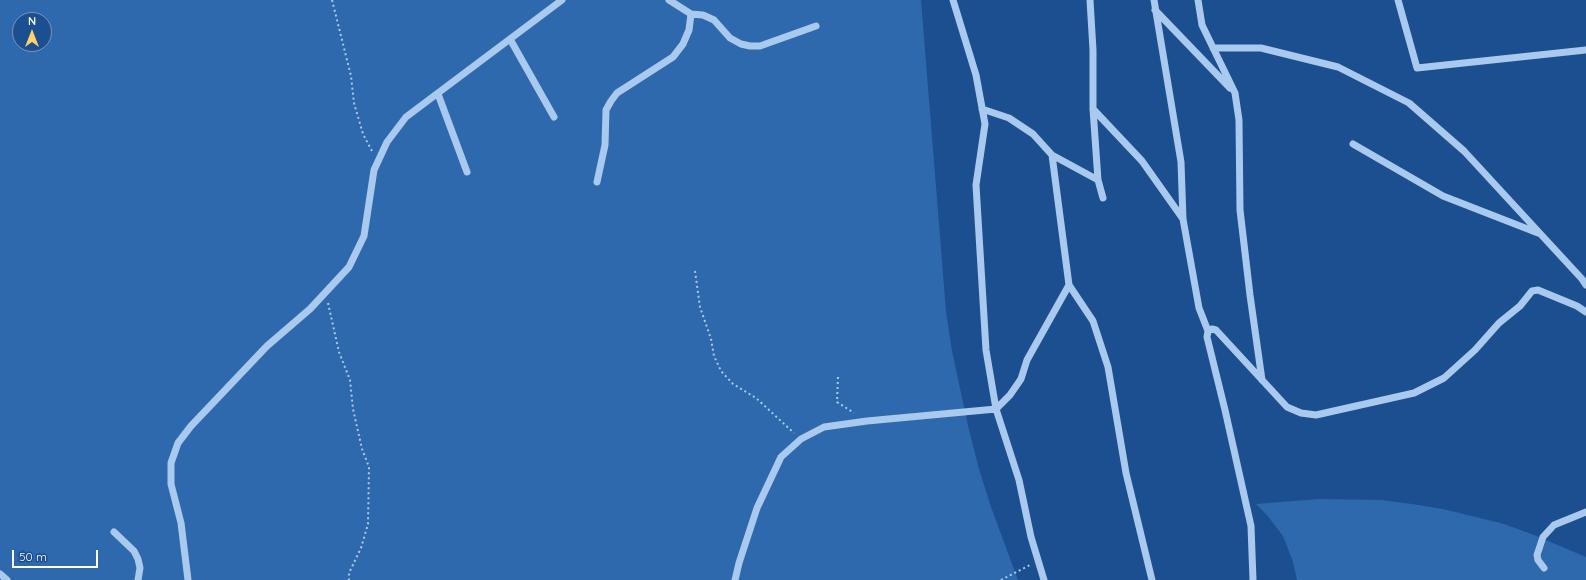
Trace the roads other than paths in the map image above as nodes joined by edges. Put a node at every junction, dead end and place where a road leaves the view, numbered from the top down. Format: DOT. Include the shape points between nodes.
graph roads {
  1 [pos="562,0"];
  2 [pos="669,0"];
  3 [pos="953,0"];
  4 [pos="1090,0"];
  5 [pos="1154,0"];
  6 [pos="1198,0"];
  7 [pos="1398,0"];
  8 [pos="1155,10"];
  9 [pos="691,14"];
  10 [pos="816,26"];
  11 [pos="510,39"];
  12 [pos="1213,48"];
  13 [pos="1586,50"];
  14 [pos="1235,93"];
  15 [pos="438,94"];
  16 [pos="982,109"];
  17 [pos="1094,110"];
  18 [pos="554,118"];
  19 [pos="1353,144"];
  20 [pos="1052,155"];
  21 [pos="467,172"];
  22 [pos="1098,180"];
  23 [pos="597,182"];
  24 [pos="1103,198"];
  25 [pos="1183,219"];
  26 [pos="1540,234"];
  27 [pos="1069,285"];
  28 [pos="1586,285"];
  29 [pos="1586,312"];
  30 [pos="1208,331"];
  31 [pos="1262,380"];
  32 [pos="996,409"];
  33 [pos="1586,512"];
  34 [pos="114,532"];
  35 [pos="1544,568"];
  36 [pos="0,574"];
  37 [pos="7,580"];
  38 [pos="138,580"];
  39 [pos="188,580"];
  40 [pos="735,580"];
  41 [pos="1044,580"];
  42 [pos="1152,580"];
  43 [pos="1253,580"];
  1 -- 11 [label="street"];
  2 -- 9 [label="street"];
  3 -- 16 [label="street" via="976,75"];
  4 -- 17 [label="street"];
  5 -- 8 [label="street"];
  6 -- 12 [label="street" via="1202,25"];
  7 -- 13 [label="street" via="1417,68"];
  8 -- 14 [label="street"];
  8 -- 25 [label="street" via="1181,162"];
  9 -- 10 [label="street" via="703,15 714,20 730,38 750,46 760,46"];
  9 -- 23 [label="street" via="689,30 673,57 618,93 611,101 606,110 605,145"];
  11 -- 15 [label="street"];
  11 -- 18 [label="street"];
  12 -- 14 [label="street"];
  12 -- 26 [label="street" via="1261,48 1338,67 1409,103 1464,151"];
  14 -- 31 [label="street" via="1240,120 1240,210"];
  15 -- 21 [label="street"];
  15 -- 39 [label="street" via="406,117 387,142 374,170 364,236 349,267 310,309 261,352 178,443 171,463 171,484 181,523"];
  16 -- 20 [label="street" via="1009,118 1033,134"];
  16 -- 32 [label="street" via="985,124 976,185 986,350"];
  17 -- 22 [label="street"];
  17 -- 25 [label="street" via="1142,161"];
  19 -- 26 [label="street" via="1443,196"];
  20 -- 22 [label="street"];
  20 -- 27 [label="street"];
  22 -- 24 [label="street"];
  25 -- 30 [label="street" via="1199,308"];
  26 -- 28 [label="street"];
  27 -- 32 [label="street" via="1027,360 1021,379"];
  27 -- 42 [label="street" via="1093,321 1108,367 1126,474"];
  29 -- 31 [label="street" via="1578,306 1538,290 1532,291 1520,306 1499,323 1475,350 1444,378 1414,393 1340,410 1316,415 1301,413 1287,406"];
  30 -- 31 [label="street" via="1216,330"];
  30 -- 43 [label="street" via="1207,337 1251,526"];
  32 -- 40 [label="street" via="824,427 801,439 781,457 757,508"];
  32 -- 41 [label="street" via="1019,480 1031,537"];
  33 -- 35 [label="street" via="1554,525 1543,537 1537,555"];
  34 -- 38 [label="street" via="134,551 138,559"];
  36 -- 37 [label="street"];
}
